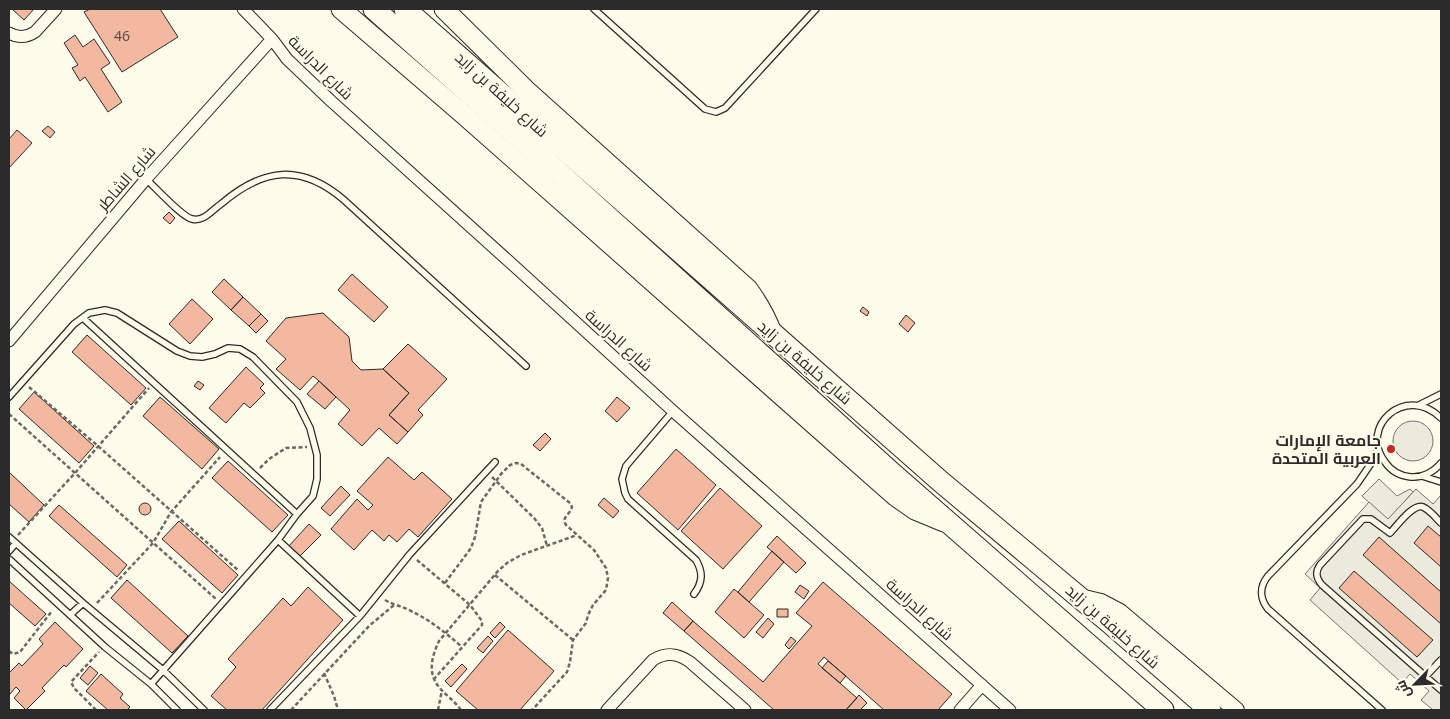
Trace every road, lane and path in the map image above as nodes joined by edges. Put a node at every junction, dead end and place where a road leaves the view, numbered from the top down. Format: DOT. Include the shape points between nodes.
graph roads {
  1 [pos="56,9"];
  2 [pos="243,9"];
  3 [pos="341,9"];
  4 [pos="374,9"];
  5 [pos="405,9"];
  6 [pos="444,9"];
  7 [pos="594,9"];
  8 [pos="816,9"];
  9 [pos="9,33"];
  10 [pos="272,39"];
  11 [pos="146,179"];
  12 [pos="83,318"];
  13 [pos="772,333"];
  14 [pos="9,341"];
  15 [pos="526,366"];
  16 [pos="23,382"];
  17 [pos="153,383"];
  18 [pos="1441,394"];
  19 [pos="9,397"];
  20 [pos="1418,405"];
  21 [pos="673,411"];
  22 [pos="9,414"];
  23 [pos="1441,418"];
  24 [pos="98,446"];
  25 [pos="315,446"];
  26 [pos="226,450"];
  27 [pos="1378,450"];
  28 [pos="495,462"];
  29 [pos="1441,463"];
  30 [pos="486,472"];
  31 [pos="75,474"];
  32 [pos="254,475"];
  33 [pos="1422,476"];
  34 [pos="496,481"];
  35 [pos="1441,482"];
  36 [pos="172,512"];
  37 [pos="297,514"];
  38 [pos="1441,522"];
  39 [pos="948,523"];
  40 [pos="578,535"];
  41 [pos="12,540"];
  42 [pos="278,540"];
  43 [pos="153,543"];
  44 [pos="547,546"];
  45 [pos="9,551"];
  46 [pos="410,554"];
  47 [pos="9,559"];
  48 [pos="494,575"];
  49 [pos="246,577"];
  50 [pos="445,583"];
  51 [pos="378,594"];
  52 [pos="694,594"];
  53 [pos="1079,597"];
  54 [pos="83,603"];
  55 [pos="58,604"];
  56 [pos="223,604"];
  57 [pos="394,605"];
  58 [pos="470,605"];
  59 [pos="91,610"];
  60 [pos="70,616"];
  61 [pos="360,616"];
  62 [pos="446,634"];
  63 [pos="573,640"];
  64 [pos="104,647"];
  65 [pos="462,648"];
  66 [pos="9,651"];
  67 [pos="1441,660"];
  68 [pos="163,670"];
  69 [pos="324,673"];
  70 [pos="1426,676"];
  71 [pos="434,679"];
  72 [pos="151,684"];
  73 [pos="982,685"];
  74 [pos="442,690"];
  75 [pos="1441,690"];
  76 [pos="96,710"];
  77 [pos="177,710"];
  78 [pos="204,710"];
  79 [pos="270,710"];
  80 [pos="291,710"];
  81 [pos="338,710"];
  82 [pos="438,710"];
  83 [pos="461,710"];
  84 [pos="532,710"];
  85 [pos="607,710"];
  86 [pos="745,710"];
  87 [pos="960,710"];
  88 [pos="1010,710"];
  89 [pos="1163,710"];
  90 [pos="1210,710"];
  91 [pos="1236,710"];
  92 [pos="1382,710"];
  1 -- 9 [label="street" via="30,35 20,37"];
  2 -- 10 [label="street, شارع الدراسة"];
  3 -- 39 [label="main road" via="896,496 916,510"];
  4 -- 39 [label="highway, شارع خليفة بن زايد"];
  5 -- 13 [label="highway, شارع خليفة بن زايد"];
  6 -- 13 [label="main road" via="553,114 748,289 758,302"];
  7 -- 8 [label="lane" via="705,109 716,112 725,108"];
  10 -- 11 [label="street, شارع الشاطر"];
  10 -- 21 [label="street, شارع الدراسة" via="287,59 325,96"];
  11 -- 14 [label="street, شارع الشاطر"];
  11 -- 15 [label="lane" via="186,217 195,220 204,218 242,188 266,177 283,174 316,181 344,200"];
  12 -- 16 [label="lane"];
  12 -- 17 [label="lane"];
  12 -- 25 [label="lane" via="106,310 117,312 190,356 202,357 228,348 240,349 253,357 297,402"];
  13 -- 53 [label="highway, شارع خليفة بن زايد" via="940,481"];
  16 -- 19 [label="lane"];
  16 -- 24 [label="path"];
  17 -- 24 [label="path"];
  17 -- 26 [label="lane"];
  18 -- 20 [label="lane"];
  20 -- 23 [label="lane" via="1427,407"];
  20 -- 27 [label="lane" via="1401,406 1386,416 1378,432"];
  21 -- 52 [label="lane" via="626,466 622,486 628,499 696,560 702,574"];
  21 -- 73 [label="street, شارع الدراسة"];
  22 -- 31 [label="path"];
  24 -- 31 [label="path"];
  24 -- 36 [label="path"];
  25 -- 32 [label="path" via="286,448 268,459"];
  25 -- 37 [label="lane" via="313,496"];
  26 -- 32 [label="lane"];
  26 -- 36 [label="path"];
  27 -- 33 [label="lane" via="1395,472 1403,476"];
  27 -- 92 [label="lane" via="1357,484 1268,576 1261,592 1268,609"];
  28 -- 30 [label="lane"];
  29 -- 33 [label="lane"];
  30 -- 34 [label="path"];
  30 -- 46 [label="lane"];
  31 -- 41 [label="path"];
  31 -- 43 [label="path"];
  32 -- 37 [label="lane"];
  33 -- 35 [label="lane"];
  34 -- 40 [label="path" via="510,465 521,464 570,503 571,511 564,521"];
  34 -- 44 [label="path" via="542,528"];
  34 -- 50 [label="path" via="481,502 471,548"];
  36 -- 43 [label="path"];
  36 -- 49 [label="path"];
  37 -- 42 [label="lane"];
  38 -- 70 [label="lane" via="1421,506 1412,509 1390,533 1371,519 1363,520 1320,565 1317,573 1322,585"];
  39 -- 89 [label="highway, شارع خليفة بن زايد"];
  40 -- 44 [label="path"];
  40 -- 63 [label="path" via="594,550 606,568 608,578 606,590 593,605 586,623"];
  41 -- 45 [label="lane"];
  41 -- 54 [label="lane"];
  42 -- 49 [label="lane"];
  42 -- 61 [label="lane"];
  43 -- 56 [label="path"];
  43 -- 59 [label="path"];
  44 -- 48 [label="path" via="506,563"];
  46 -- 50 [label="path"];
  46 -- 51 [label="lane"];
  47 -- 55 [label="lane"];
  48 -- 58 [label="path"];
  48 -- 63 [label="path"];
  49 -- 56 [label="lane"];
  50 -- 58 [label="path"];
  51 -- 57 [label="path"];
  51 -- 61 [label="lane"];
  53 -- 90 [label="highway, شارع خليفة بن زايد"];
  53 -- 91 [label="street" via="1100,602 1120,612"];
  54 -- 59 [label="lane"];
  54 -- 60 [label="lane"];
  55 -- 60 [label="lane"];
  55 -- 66 [label="path" via="20,652 13,654"];
  56 -- 68 [label="lane"];
  57 -- 62 [label="path" via="410,610"];
  57 -- 69 [label="path"];
  58 -- 62 [label="path"];
  58 -- 65 [label="path" via="482,625"];
  59 -- 68 [label="lane"];
  60 -- 64 [label="lane"];
  61 -- 79 [label="lane"];
  62 -- 65 [label="path"];
  62 -- 71 [label="path" via="434,652 431,664"];
  63 -- 84 [label="path" via="567,672"];
  64 -- 72 [label="lane"];
  64 -- 76 [label="path" via="71,682"];
  65 -- 71 [label="path"];
  67 -- 70 [label="lane"];
  68 -- 72 [label="lane"];
  68 -- 78 [label="lane"];
  69 -- 80 [label="path"];
  69 -- 81 [label="path"];
  70 -- 75 [label="lane"];
  71 -- 74 [label="path"];
  72 -- 77 [label="lane"];
  73 -- 87 [label="street"];
  73 -- 88 [label="street, شارع الدراسة"];
  74 -- 82 [label="path"];
  74 -- 83 [label="path"];
  85 -- 86 [label="street" via="653,660 676,654 690,662"];
}
